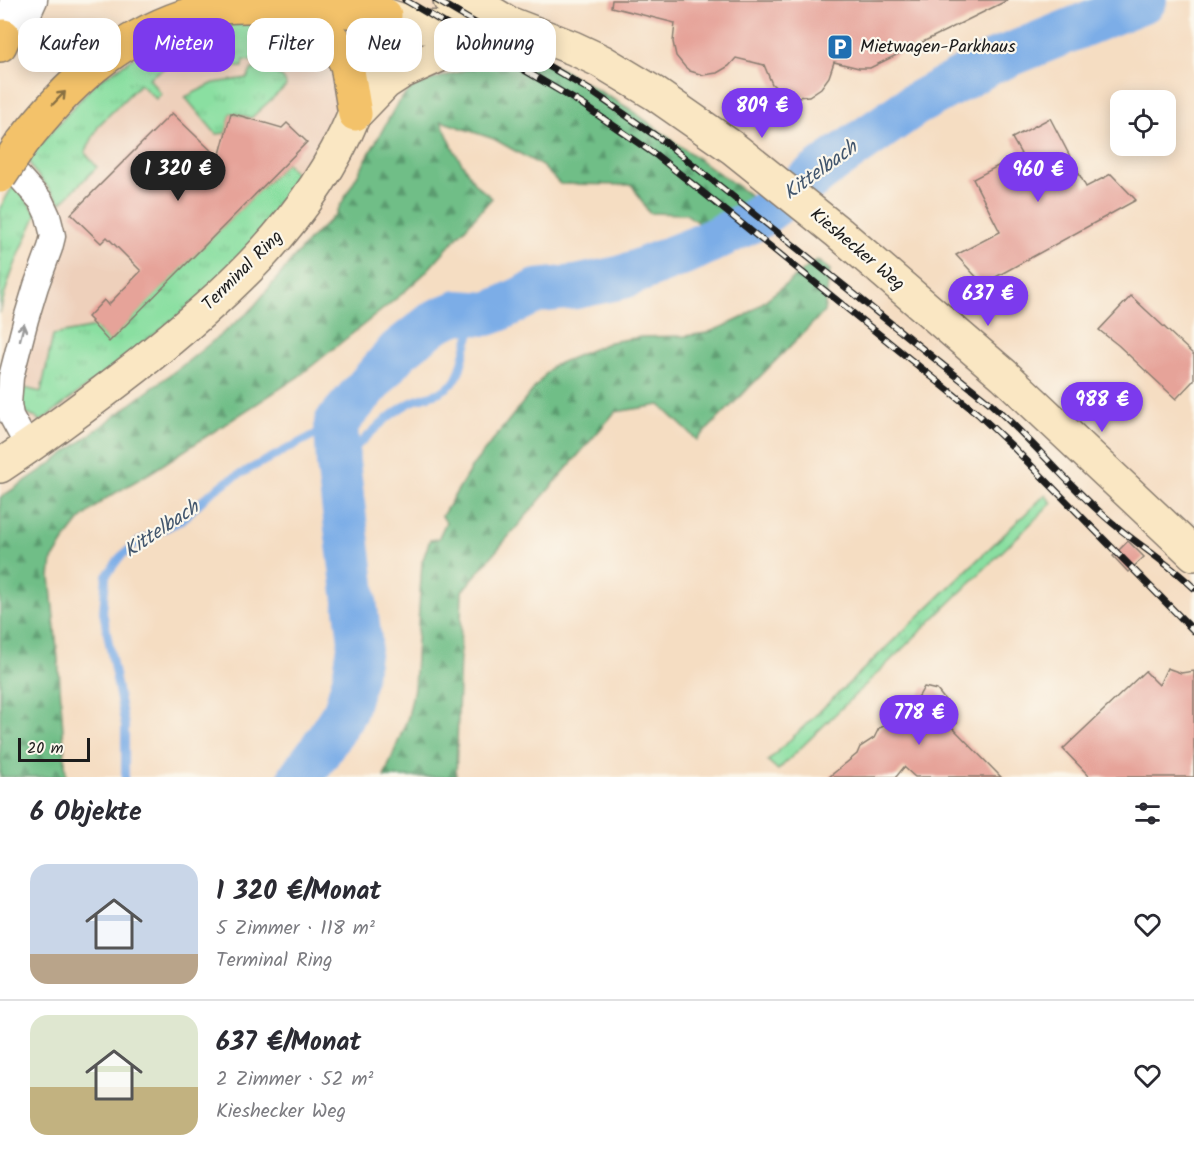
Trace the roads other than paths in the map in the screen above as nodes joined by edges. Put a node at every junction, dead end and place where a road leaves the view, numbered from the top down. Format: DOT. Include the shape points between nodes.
graph roads {
  1 [pos="12,0"];
  2 [pos="35,0"];
  3 [pos="450,0"];
  4 [pos="394,5"];
  5 [pos="292,7"];
  6 [pos="490,18"];
  7 [pos="434,27"];
  8 [pos="2,41"];
  9 [pos="556,42"];
  10 [pos="434,57"];
  11 [pos="355,114"];
  12 [pos="11,153"];
  13 [pos="0,177"];
  14 [pos="28,447"];
  15 [pos="0,466"];
  16 [pos="1194,555"];
  1 -- 8 [label="street"];
  2 -- 8 [label="street" via="30,11"];
  3 -- 6 [label="street, Kieshecker Weg" via="485,9"];
  4 -- 5 [label="highway"];
  4 -- 7 [label="street, Kieshecker Weg" via="422,27"];
  4 -- 11 [label="street, Terminal Ring"];
  5 -- 11 [label="highway" via="315,18 336,43 346,65"];
  12 -- 5 [label="highway, one-way" via="87,72 141,34 207,9"];
  9 -- 16 [label="street, Kieshecker Weg" via="601,61 733,148 1004,375"];
  10 -- 11 [label="street" via="393,77"];
  11 -- 14 [label="street, Terminal Ring" via="313,191 259,259 171,339"];
  12 -- 13 [label="highway, bridge"];
  14 -- 12 [label="street, one-way" via="11,416 10,377 53,236 41,201 14,171"];
  14 -- 15 [label="street, Terminal Ring"];
}
